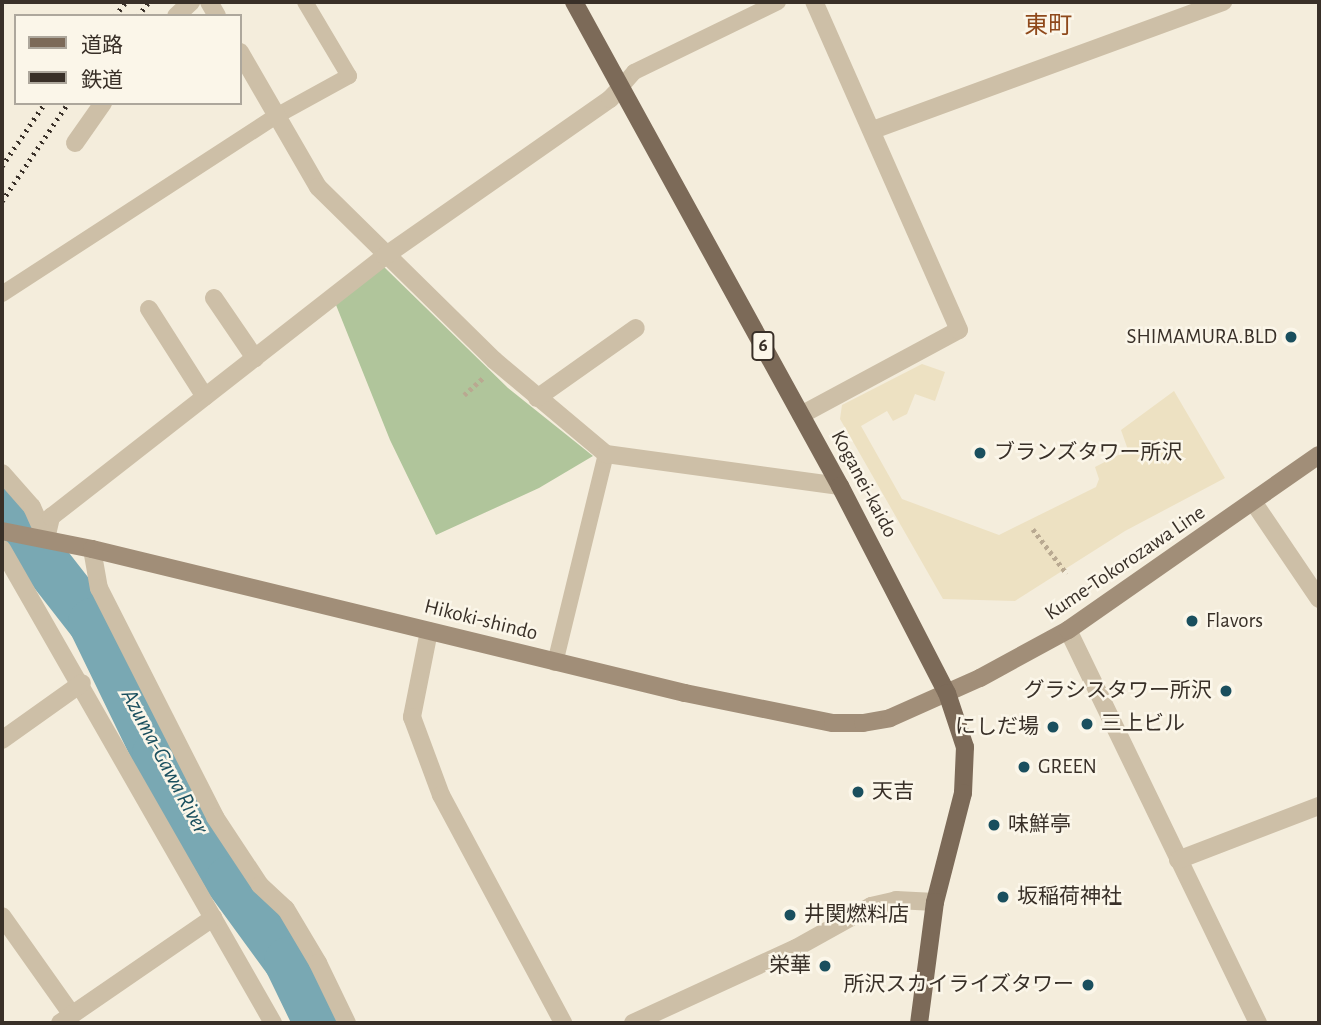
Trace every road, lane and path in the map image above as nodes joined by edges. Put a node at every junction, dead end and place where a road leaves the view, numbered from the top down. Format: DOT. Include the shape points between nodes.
graph roads {
  1 [pos="191,2"];
  2 [pos="304,2"];
  3 [pos="574,2"];
  4 [pos="778,2"];
  5 [pos="814,2"];
  6 [pos="1223,2"];
  7 [pos="178,14"];
  8 [pos="242,55"];
  9 [pos="621,87"];
  10 [pos="102,105"];
  11 [pos="278,115"];
  12 [pos="873,130"];
  13 [pos="75,143"];
  14 [pos="385,256"];
  15 [pos="2,294"];
  16 [pos="214,298"];
  17 [pos="149,309"];
  18 [pos="636,328"];
  19 [pos="255,358"];
  20 [pos="205,397"];
  21 [pos="537,398"];
  22 [pos="801,415"];
  23 [pos="606,454"];
  24 [pos="1319,455"];
  25 [pos="2,473"];
  26 [pos="840,486"];
  27 [pos="1254,503"];
  28 [pos="1033,529"];
  29 [pos="2,531"];
  30 [pos="43,538"];
  31 [pos="2,549"];
  32 [pos="92,549"];
  33 [pos="1067,574"];
  34 [pos="1319,599"];
  35 [pos="1068,630"];
  36 [pos="429,631"];
  37 [pos="555,663"];
  38 [pos="82,683"];
  39 [pos="947,693"];
  40 [pos="2,740"];
  41 [pos="1319,806"];
  42 [pos="1178,860"];
  43 [pos="935,902"];
  44 [pos="2,916"];
  45 [pos="213,918"];
  46 [pos="66,1019"];
  47 [pos="273,1023"];
  48 [pos="347,1023"];
  49 [pos="563,1023"];
  50 [pos="633,1023"];
  51 [pos="919,1023"];
  52 [pos="1258,1023"];
  1 -- 7 [label="street"];
  2 -- 11 [label="lane" via="349,76"];
  3 -- 9 [label="main road, Koganei-kaido / 6"];
  4 -- 9 [label="lane" via="634,72"];
  5 -- 12 [label="street"];
  6 -- 12 [label="street"];
  8 -- 11 [label="street"];
  9 -- 14 [label="street"];
  9 -- 22 [label="main road, Koganei-kaido / 6"];
  10 -- 13 [label="street"];
  11 -- 14 [label="street" via="318,187"];
  11 -- 15 [label="lane"];
  12 -- 22 [label="street" via="959,330"];
  14 -- 19 [label="street"];
  14 -- 21 [label="street"];
  16 -- 19 [label="street"];
  17 -- 20 [label="street"];
  18 -- 21 [label="street"];
  19 -- 20 [label="street"];
  20 -- 30 [label="street" via="51,517"];
  21 -- 23 [label="street"];
  22 -- 26 [label="main road, Koganei-kaido / 6"];
  23 -- 26 [label="street"];
  23 -- 37 [label="lane"];
  24 -- 27 [label="street, Kume-Tokorozawa Line"];
  25 -- 30 [label="street" via="32,507"];
  26 -- 39 [label="main road, Koganei-kaido / 6"];
  27 -- 34 [label="street"];
  27 -- 35 [label="street, Kume-Tokorozawa Line"];
  28 -- 33 [label="path"];
  29 -- 30 [label="street, Hikoki-shindo"];
  30 -- 32 [label="street, Hikoki-shindo"];
  31 -- 38 [label="street"];
  32 -- 36 [label="street, Hikoki-shindo"];
  32 -- 48 [label="street" via="99,588 215,817 260,885 286,909"];
  35 -- 39 [label="street, Kume-Tokorozawa Line"];
  35 -- 42 [label="street"];
  36 -- 37 [label="street, Hikoki-shindo"];
  36 -- 49 [label="street" via="412,717 440,795"];
  37 -- 39 [label="street, Hikoki-shindo" via="833,723 890,718"];
  38 -- 40 [label="street"];
  38 -- 45 [label="street"];
  39 -- 43 [label="main road, Koganei-kaido / 6" via="965,747 963,793"];
  41 -- 42 [label="street"];
  42 -- 52 [label="street"];
  43 -- 50 [label="street" via="896,900 871,906 796,948"];
  43 -- 51 [label="main road, Koganei-kaido / 6"];
  44 -- 46 [label="street"];
  45 -- 46 [label="street"];
  45 -- 47 [label="street"];
}
